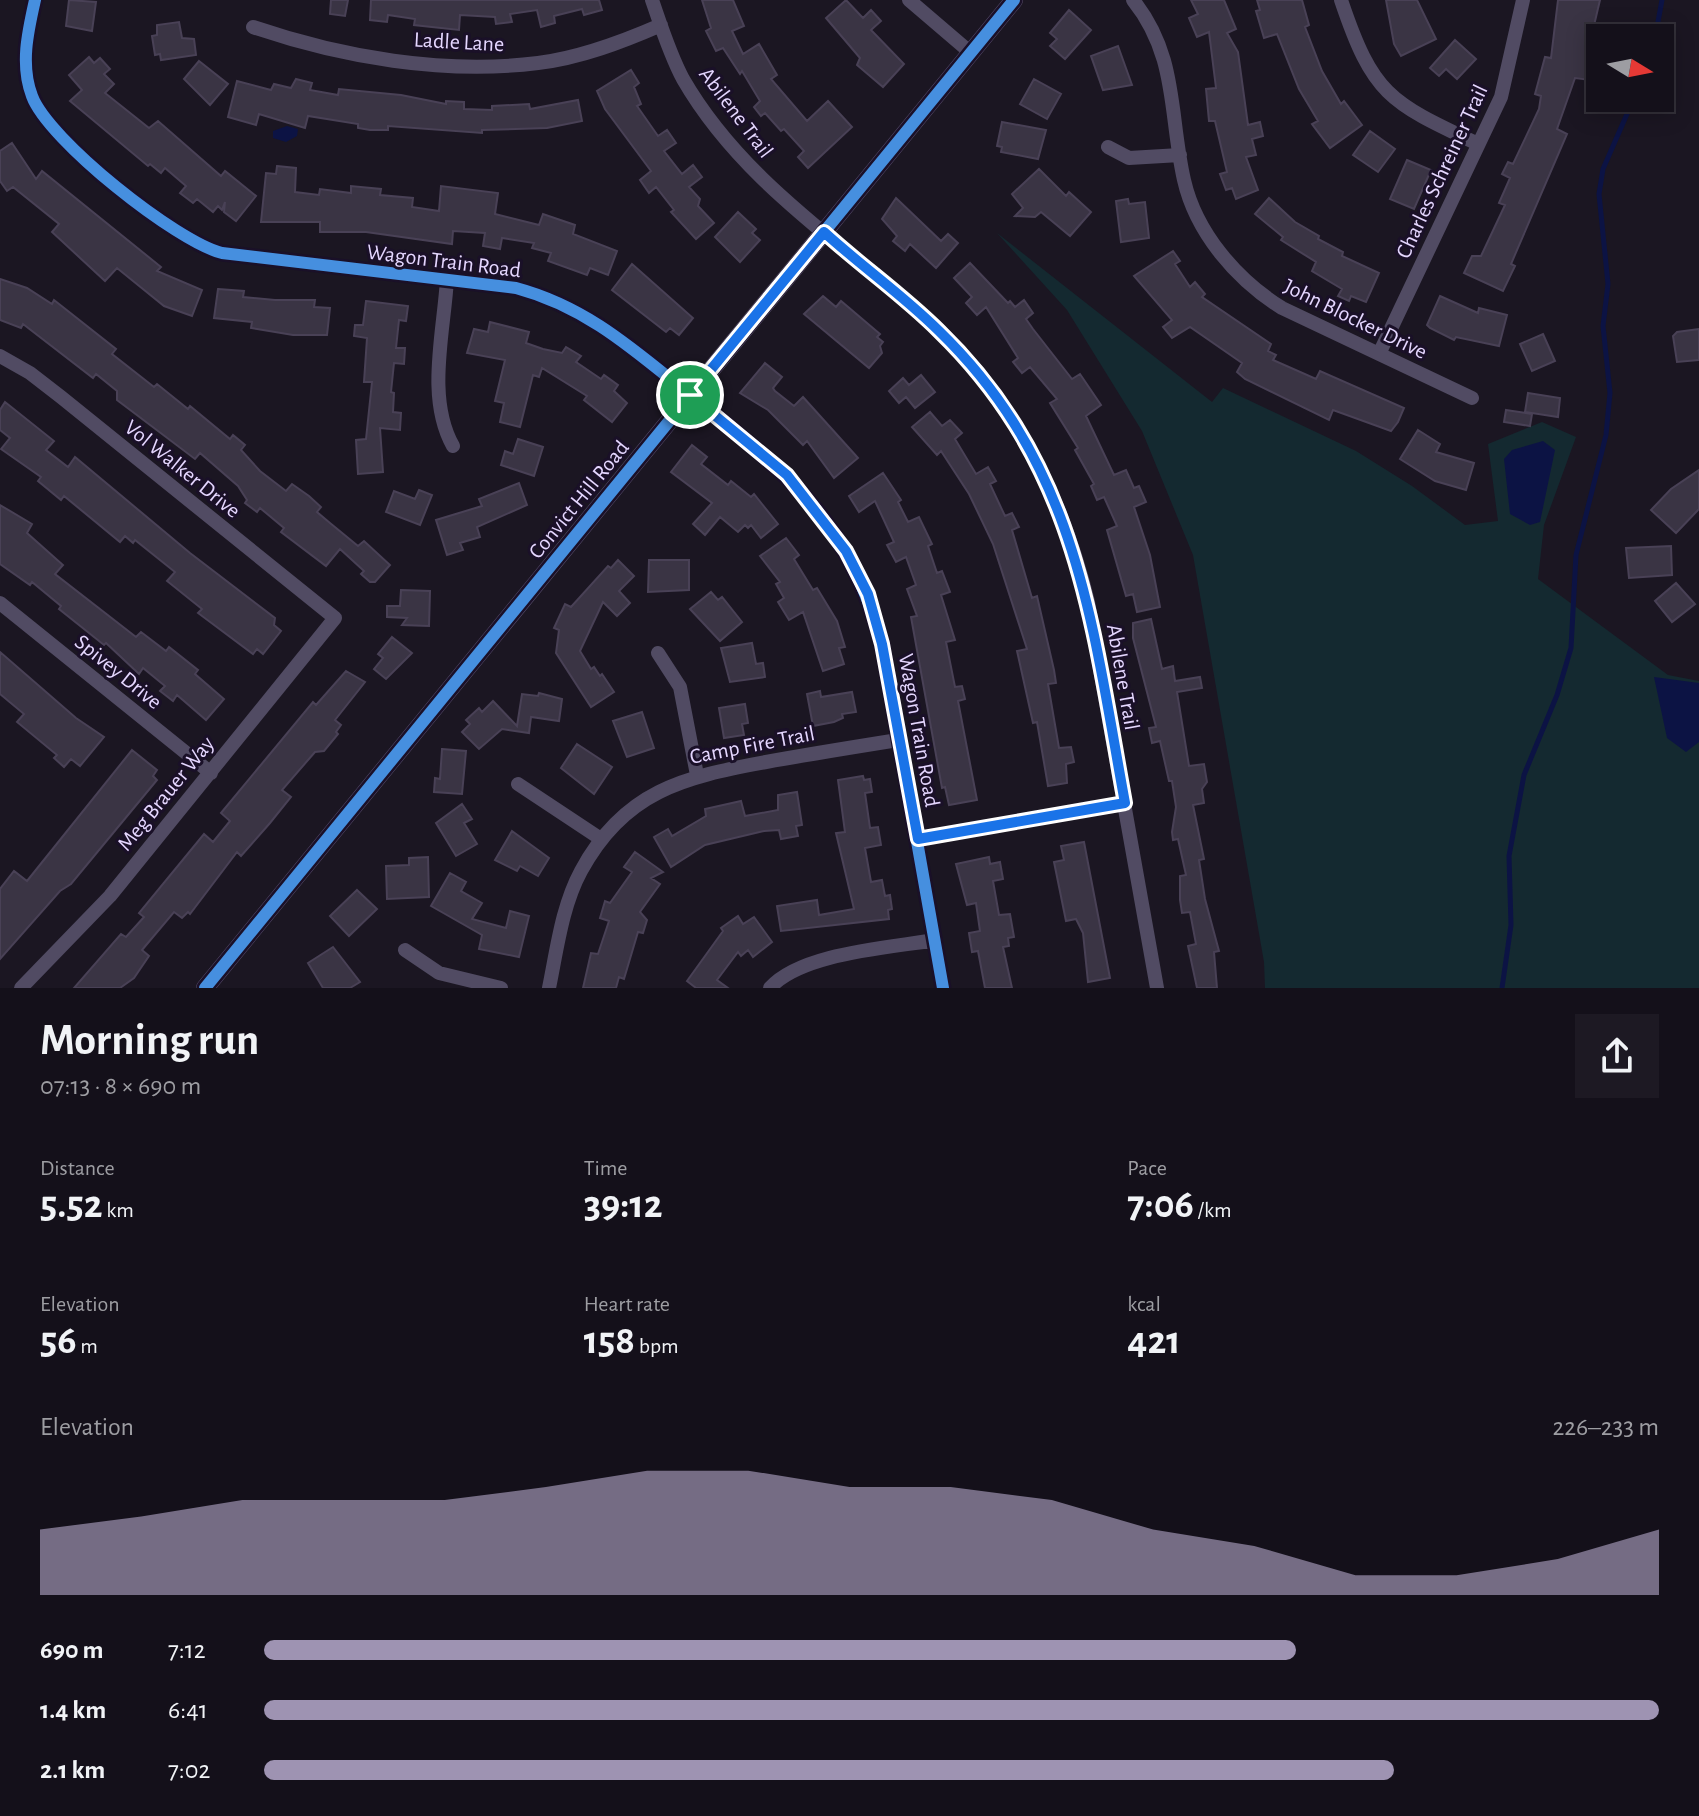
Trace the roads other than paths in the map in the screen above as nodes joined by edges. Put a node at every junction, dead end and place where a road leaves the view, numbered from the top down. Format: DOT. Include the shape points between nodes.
graph roads {
  1 [pos="35,0"];
  2 [pos="652,0"];
  3 [pos="909,0"];
  4 [pos="1014,0"];
  5 [pos="1133,0"];
  6 [pos="1341,0"];
  7 [pos="1523,0"];
  8 [pos="661,25"];
  9 [pos="253,27"];
  10 [pos="971,53"];
  11 [pos="1478,144"];
  12 [pos="1108,147"];
  13 [pos="1180,155"];
  14 [pos="824,232"];
  15 [pos="447,279"];
  16 [pos="1379,354"];
  17 [pos="0,356"];
  18 [pos="690,395"];
  19 [pos="1472,398"];
  20 [pos="453,446"];
  21 [pos="0,603"];
  22 [pos="335,618"];
  23 [pos="658,653"];
  24 [pos="898,740"];
  25 [pos="211,773"];
  26 [pos="697,775"];
  27 [pos="518,784"];
  28 [pos="1125,803"];
  29 [pos="601,839"];
  30 [pos="918,839"];
  31 [pos="935,940"];
  32 [pos="405,950"];
  33 [pos="21,988"];
  34 [pos="205,988"];
  35 [pos="501,988"];
  36 [pos="549,988"];
  37 [pos="770,988"];
  38 [pos="943,988"];
  39 [pos="1157,988"];
  1 -- 15 [label="street, Wagon Train Road" via="26,74 39,112 81,155 176,231 222,253"];
  2 -- 8 [label="street, Abilene Trail"];
  3 -- 10 [label="street"];
  4 -- 10 [label="street, Convict Hill Road"];
  5 -- 13 [label="street, John Blocker Drive" via="1163,48"];
  6 -- 11 [label="street" via="1359,56 1390,96"];
  7 -- 11 [label="street, Charles Schreiner Trail" via="1507,77"];
  8 -- 9 [label="street, Ladle Lane" via="563,59 490,67 358,55"];
  8 -- 14 [label="street, Abilene Trail" via="683,78 737,156"];
  10 -- 14 [label="street, Convict Hill Road"];
  11 -- 16 [label="street, Charles Schreiner Trail"];
  12 -- 13 [label="street" via="1129,158"];
  13 -- 16 [label="street, John Blocker Drive" via="1192,207 1240,276 1282,308"];
  14 -- 18 [label="street, Convict Hill Road"];
  14 -- 28 [label="street, Abilene Trail" via="939,331 995,396 1040,470 1081,575"];
  15 -- 18 [label="street, Wagon Train Road" via="516,288 578,310 623,339"];
  15 -- 20 [label="street" via="438,399"];
  16 -- 19 [label="street, John Blocker Drive"];
  17 -- 22 [label="street, Vol Walker Drive" via="41,381"];
  18 -- 24 [label="street, Wagon Train Road" via="787,475 846,551 868,594"];
  18 -- 34 [label="street, Convict Hill Road"];
  21 -- 25 [label="street, Spivey Drive"];
  22 -- 25 [label="street, Meg Brauer Way"];
  23 -- 26 [label="street" via="680,687"];
  24 -- 26 [label="street, Camp Fire Trail"];
  24 -- 30 [label="street, Wagon Train Road"];
  25 -- 33 [label="street, Meg Brauer Way" via="110,896"];
  26 -- 29 [label="street, Camp Fire Trail" via="651,794"];
  27 -- 29 [label="street"];
  28 -- 30 [label="street"];
  28 -- 39 [label="street, Abilene Trail"];
  29 -- 36 [label="street, Camp Fire Trail" via="567,906"];
  30 -- 31 [label="street, Wagon Train Road"];
  31 -- 37 [label="street" via="818,962 788,973"];
  31 -- 38 [label="street, Wagon Train Road"];
  32 -- 35 [label="street" via="439,973"];
}
